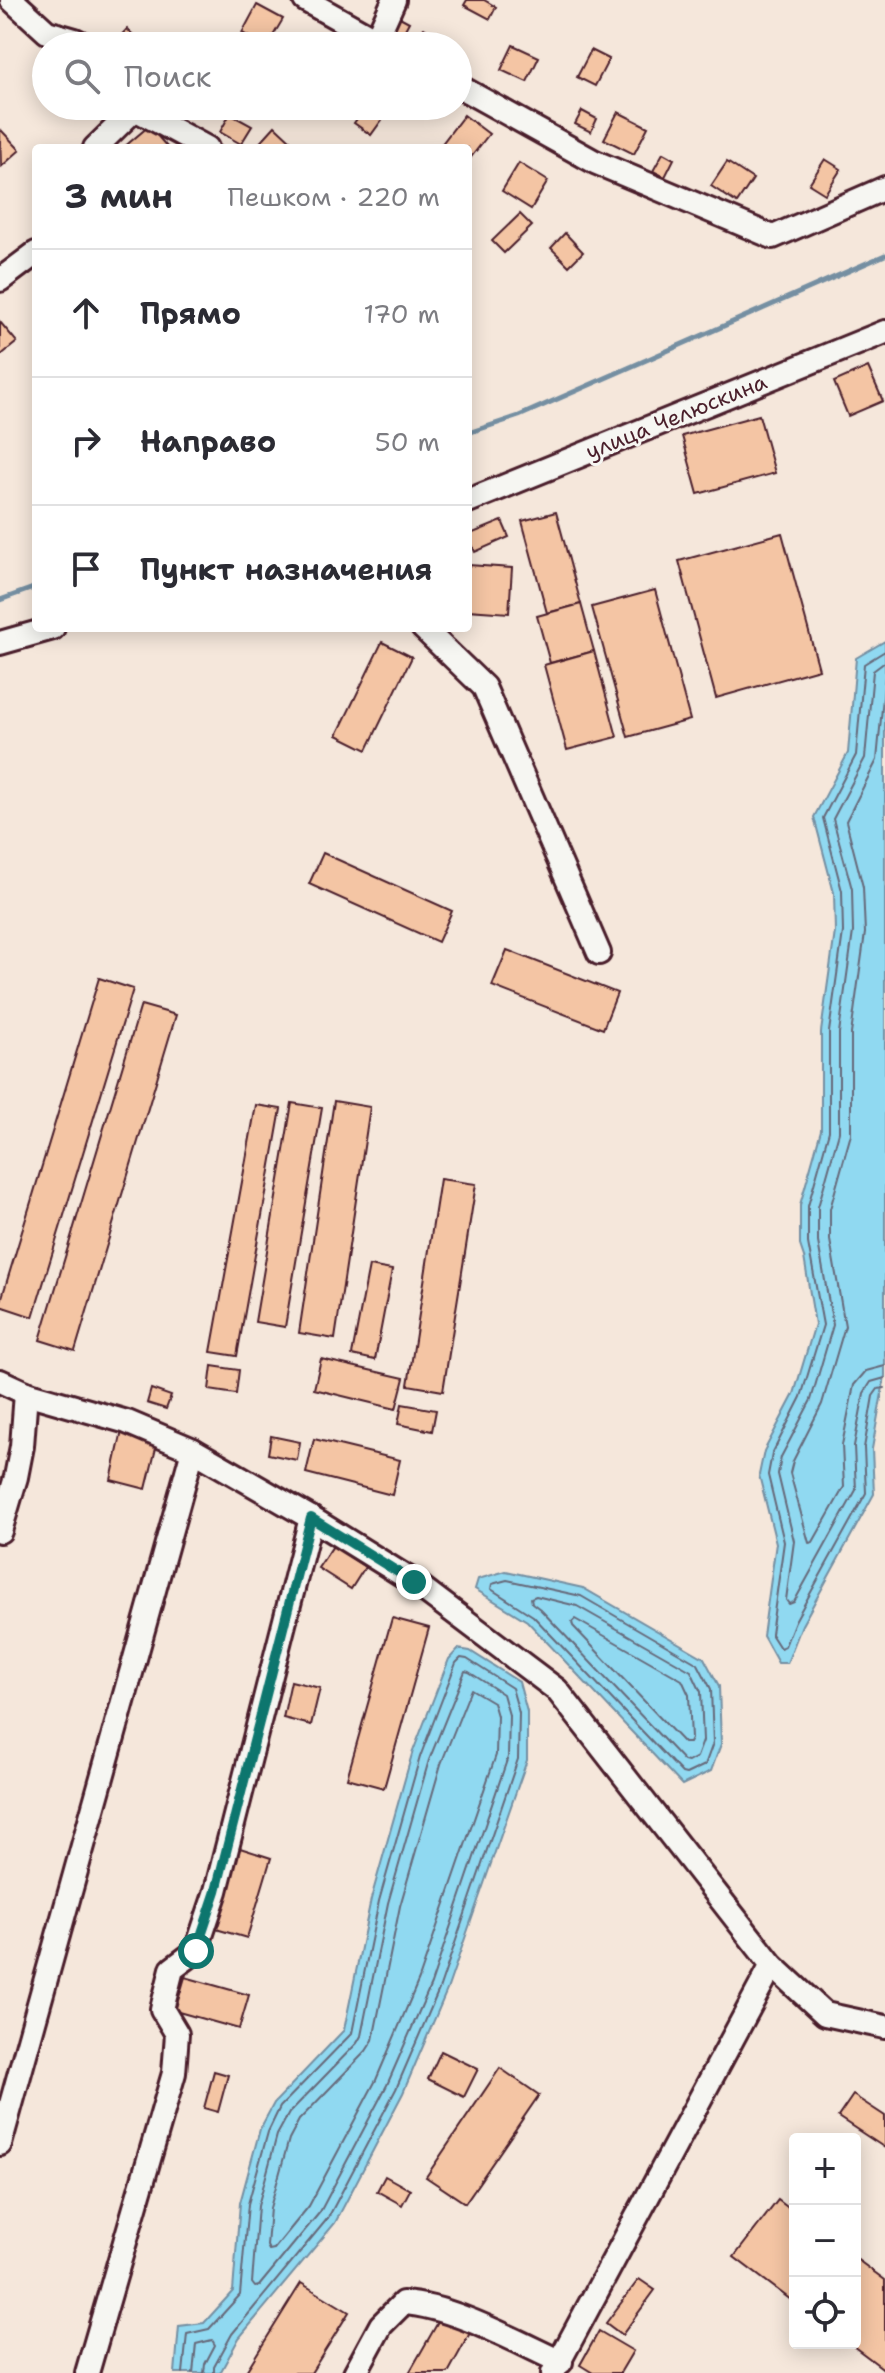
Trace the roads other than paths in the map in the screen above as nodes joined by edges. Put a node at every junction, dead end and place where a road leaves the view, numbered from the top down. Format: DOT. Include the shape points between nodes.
graph roads {
  1 [pos="12,0"];
  2 [pos="305,0"];
  3 [pos="394,0"];
  4 [pos="47,32"];
  5 [pos="362,32"];
  6 [pos="385,32"];
  7 [pos="472,94"];
  8 [pos="122,120"];
  9 [pos="155,120"];
  10 [pos="99,144"];
  11 [pos="197,144"];
  12 [pos="885,188"];
  13 [pos="32,256"];
  14 [pos="0,280"];
  15 [pos="885,332"];
  16 [pos="472,499"];
  17 [pos="39,632"];
  18 [pos="427,632"];
  19 [pos="0,643"];
  20 [pos="599,953"];
  21 [pos="0,1381"];
  22 [pos="26,1393"];
  23 [pos="193,1450"];
  24 [pos="311,1518"];
  25 [pos="0,1531"];
  26 [pos="772,1965"];
  27 [pos="885,2027"];
  28 [pos="0,2144"];
  29 [pos="557,2367"];
  30 [pos="87,2373"];
  31 [pos="355,2373"];
  1 -- 4 [label="street"];
  2 -- 5 [label="street"];
  3 -- 6 [label="street"];
  7 -- 12 [label="street" via="595,162 773,237"];
  8 -- 10 [label="street"];
  9 -- 11 [label="street"];
  13 -- 14 [label="street"];
  15 -- 16 [label="street, улица Челюскина"];
  17 -- 19 [label="street"];
  18 -- 20 [label="street" via="484,687"];
  21 -- 22 [label="street"];
  22 -- 23 [label="street" via="127,1422"];
  22 -- 25 [label="street" via="19,1462"];
  23 -- 24 [label="street"];
  23 -- 28 [label="street"];
  24 -- 26 [label="street" via="414,1582 557,1690"];
  24 -- 30 [label="street" via="216,1891 196,1951 172,1969 162,2009 177,2034 174,2073"];
  26 -- 27 [label="street" via="825,2014"];
  26 -- 29 [label="street"];
  29 -- 31 [label="street" via="455,2315 403,2303 381,2325"];
}
